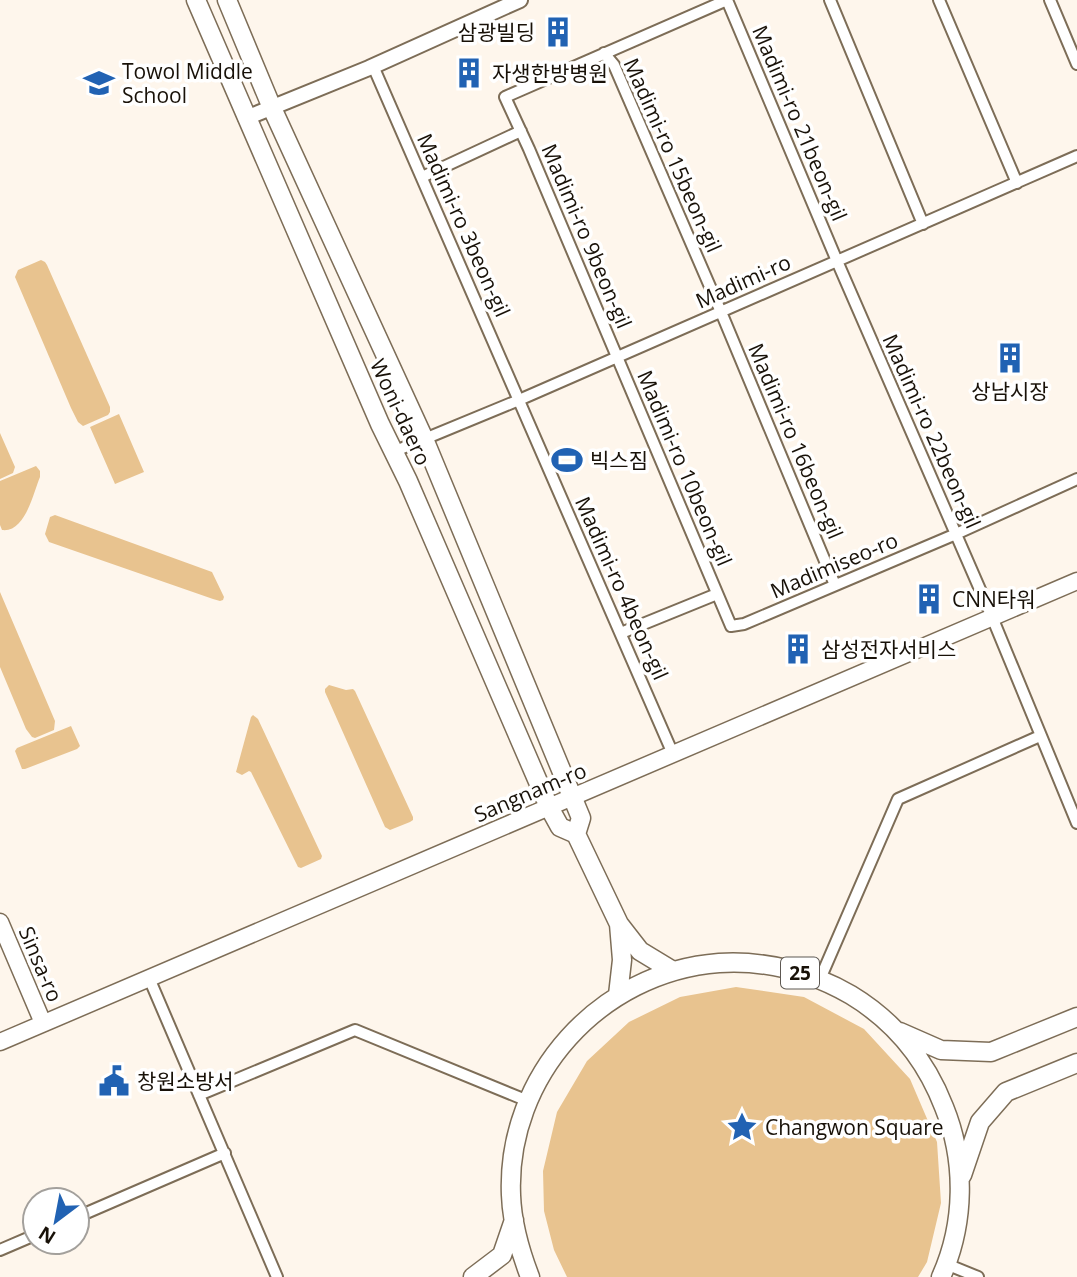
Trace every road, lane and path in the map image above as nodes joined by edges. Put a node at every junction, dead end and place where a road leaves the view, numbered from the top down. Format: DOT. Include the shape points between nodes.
graph roads {
  1 [pos="196,0"];
  2 [pos="227,0"];
  3 [pos="520,0"];
  4 [pos="727,0"];
  5 [pos="830,0"];
  6 [pos="939,0"];
  7 [pos="1050,0"];
  8 [pos="604,53"];
  9 [pos="1077,64"];
  10 [pos="373,66"];
  11 [pos="272,108"];
  12 [pos="246,118"];
  13 [pos="521,131"];
  14 [pos="1077,156"];
  15 [pos="422,177"];
  16 [pos="1017,183"];
  17 [pos="923,223"];
  18 [pos="837,261"];
  19 [pos="721,312"];
  20 [pos="618,357"];
  21 [pos="519,400"];
  22 [pos="424,439"];
  23 [pos="393,452"];
  24 [pos="1077,479"];
  25 [pos="956,534"];
  26 [pos="1077,581"];
  27 [pos="835,585"];
  28 [pos="717,594"];
  29 [pos="992,617"];
  30 [pos="621,634"];
  31 [pos="1040,736"];
  32 [pos="674,754"];
  33 [pos="1071,795"];
  34 [pos="573,797"];
  35 [pos="549,807"];
  36 [pos="1077,823"];
  37 [pos="576,834"];
  38 [pos="0,922"];
  39 [pos="619,924"];
  40 [pos="673,971"];
  41 [pos="149,978"];
  42 [pos="820,979"];
  43 [pos="618,995"];
  44 [pos="1077,1017"];
  45 [pos="43,1023"];
  46 [pos="894,1029"];
  47 [pos="0,1042"];
  48 [pos="1077,1063"];
  49 [pos="199,1095"];
  50 [pos="528,1101"];
  51 [pos="225,1153"];
  52 [pos="960,1181"];
  53 [pos="91,1211"];
  54 [pos="514,1220"];
  55 [pos="21,1241"];
  56 [pos="0,1250"];
  57 [pos="944,1271"];
  58 [pos="277,1277"];
  59 [pos="473,1277"];
  60 [pos="530,1277"];
  61 [pos="978,1277"];
  1 -- 12 [label="main road, Woni-daero"];
  2 -- 11 [label="main road, Woni-daero"];
  3 -- 10 [label="street"];
  4 -- 8 [label="street"];
  4 -- 18 [label="street, Madimi-ro 21beon-gil"];
  5 -- 17 [label="street"];
  6 -- 16 [label="street"];
  7 -- 9 [label="street"];
  8 -- 13 [label="street, Madimi-ro 9beon-gil" via="505,97"];
  8 -- 19 [label="street, Madimi-ro 15beon-gil" via="614,65"];
  10 -- 11 [label="street"];
  10 -- 15 [label="street, Madimi-ro 3beon-gil"];
  11 -- 12 [label="street"];
  11 -- 22 [label="main road, Woni-daero"];
  12 -- 23 [label="main road, Woni-daero"];
  13 -- 15 [label="street"];
  13 -- 20 [label="street, Madimi-ro 9beon-gil"];
  14 -- 16 [label="street, Madimi-ro"];
  15 -- 21 [label="street, Madimi-ro 3beon-gil"];
  16 -- 17 [label="street, Madimi-ro"];
  17 -- 18 [label="street, Madimi-ro"];
  18 -- 19 [label="street, Madimi-ro"];
  18 -- 25 [label="street, Madimi-ro 22beon-gil"];
  19 -- 20 [label="street, Madimi-ro"];
  19 -- 27 [label="street, Madimi-ro 16beon-gil"];
  20 -- 21 [label="street, Madimi-ro"];
  20 -- 28 [label="street, Madimi-ro 10beon-gil"];
  21 -- 22 [label="street, Madimi-ro"];
  21 -- 30 [label="street, Madimi-ro 4beon-gil"];
  22 -- 23 [label="street, Madimi-ro"];
  22 -- 34 [label="main road, Woni-daero"];
  23 -- 35 [label="main road, Woni-daero"];
  24 -- 25 [label="street, Madimiseo-ro"];
  25 -- 27 [label="street, Madimiseo-ro"];
  25 -- 29 [label="street, Madimi-ro 22beon-gil"];
  26 -- 29 [label="main road, Sangnam-ro"];
  27 -- 28 [label="street, Madimiseo-ro" via="731,626"];
  28 -- 30 [label="street"];
  29 -- 31 [label="street, Madimi-ro 22beon-gil"];
  29 -- 32 [label="main road, Sangnam-ro"];
  30 -- 32 [label="street, Madimi-ro 4beon-gil"];
  31 -- 33 [label="street, Madimi-ro 22beon-gil"];
  31 -- 42 [label="street" via="898,799"];
  32 -- 34 [label="main road, Sangnam-ro"];
  33 -- 36 [label="street, Madimi-ro 22beon-gil"];
  34 -- 35 [label="main road, Sangnam-ro"];
  34 -- 37 [label="main road, Woni-daero" via="581,818"];
  35 -- 37 [label="main road, Woni-daero" via="560,827"];
  35 -- 41 [label="main road, Sangnam-ro"];
  37 -- 39 [label="main road, Woni-daero"];
  38 -- 45 [label="main road, Sinsa-ro"];
  39 -- 40 [label="main road, Woni-daero" via="640,951"];
  39 -- 43 [label="main road, Woni-daero" via="622,960"];
  40 -- 42 [label="main road, 25" via="747,963"];
  40 -- 43 [label="main road, 25"];
  41 -- 45 [label="main road, Sangnam-ro"];
  41 -- 49 [label="street"];
  42 -- 46 [label="main road, 25" via="859,1000"];
  43 -- 50 [label="main road, 25" via="564,1041"];
  44 -- 46 [label="main road" via="991,1052 942,1050"];
  45 -- 47 [label="main road, Sangnam-ro"];
  46 -- 52 [label="main road, 25" via="926,1069 948,1115"];
  48 -- 52 [label="main road" via="1006,1092 980,1122"];
  49 -- 50 [label="street" via="355,1030"];
  49 -- 51 [label="street"];
  50 -- 54 [label="main road, 25" via="512,1160"];
  51 -- 53 [label="street"];
  51 -- 58 [label="street"];
  52 -- 57 [label="main road, 25" via="957,1223"];
  54 -- 59 [label="main road" via="502,1255"];
  54 -- 60 [label="main road, 25"];
  55 -- 56 [label="street"];
  57 -- 61 [label="street"];
}
